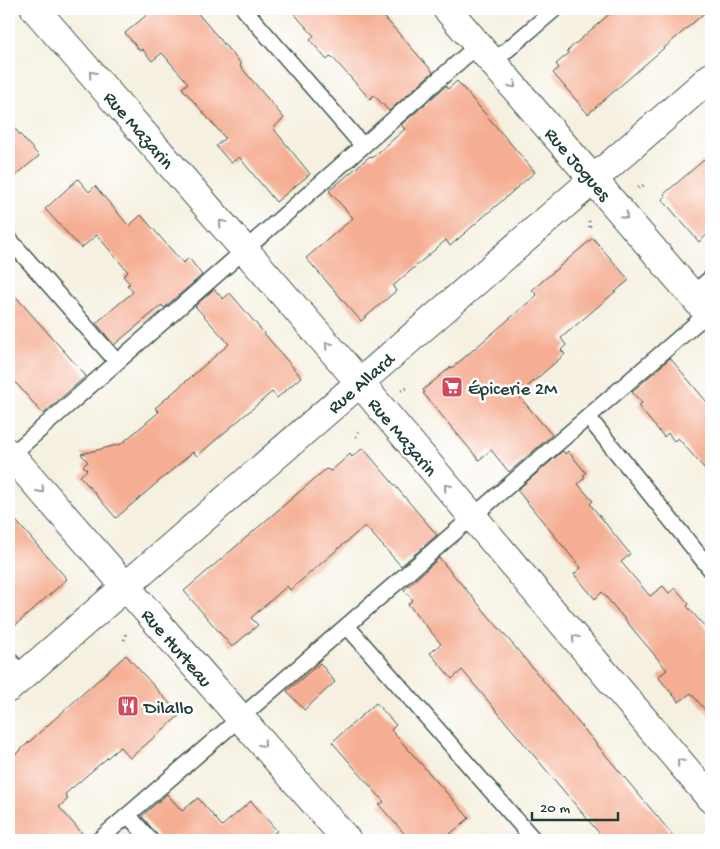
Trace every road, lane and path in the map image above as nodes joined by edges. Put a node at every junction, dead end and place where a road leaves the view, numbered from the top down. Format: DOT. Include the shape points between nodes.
graph roads {
  1 [pos="35,9"];
  2 [pos="244,9"];
  3 [pos="447,9"];
  4 [pos="555,9"];
  5 [pos="485,54"];
  6 [pos="711,77"];
  7 [pos="363,146"];
  8 [pos="593,179"];
  9 [pos="9,239"];
  10 [pos="245,249"];
  11 [pos="706,300"];
  12 [pos="117,362"];
  13 [pos="359,383"];
  14 [pos="588,417"];
  15 [pos="9,455"];
  16 [pos="473,517"];
  17 [pos="711,570"];
  18 [pos="125,586"];
  19 [pos="347,626"];
  20 [pos="128,628"];
  21 [pos="124,640"];
  22 [pos="14,675"];
  23 [pos="241,718"];
  24 [pos="711,799"];
  25 [pos="128,816"];
  26 [pos="99,840"];
  27 [pos="150,840"];
  28 [pos="347,840"];
  29 [pos="534,840"];
  10 -- 1 [label="street, Rue Mazarin, one-way"];
  2 -- 7 [label="lane"];
  3 -- 5 [label="street, Rue Jogues"];
  4 -- 5 [label="lane"];
  5 -- 7 [label="lane"];
  5 -- 8 [label="street, Rue Jogues, one-way"];
  6 -- 8 [label="street, Rue Allard"];
  7 -- 10 [label="lane"];
  8 -- 11 [label="street, Rue Jogues, one-way"];
  8 -- 13 [label="street, Rue Allard"];
  9 -- 12 [label="lane"];
  10 -- 12 [label="lane"];
  13 -- 10 [label="street, Rue Mazarin, one-way"];
  11 -- 14 [label="lane"];
  12 -- 15 [label="lane"];
  16 -- 13 [label="street, Rue Mazarin, one-way"];
  13 -- 18 [label="street, Rue Allard"];
  14 -- 16 [label="lane"];
  14 -- 17 [label="lane"];
  15 -- 18 [label="street, Rue Hurteau, one-way"];
  16 -- 19 [label="lane"];
  24 -- 16 [label="street, Rue Mazarin, one-way"];
  18 -- 22 [label="street, Rue Allard"];
  18 -- 23 [label="street, Rue Hurteau"];
  19 -- 23 [label="lane"];
  19 -- 29 [label="lane"];
  20 -- 21 [label="path"];
  23 -- 25 [label="lane"];
  23 -- 28 [label="street, Rue Hurteau, one-way"];
  25 -- 26 [label="lane"];
  25 -- 27 [label="lane"];
}
